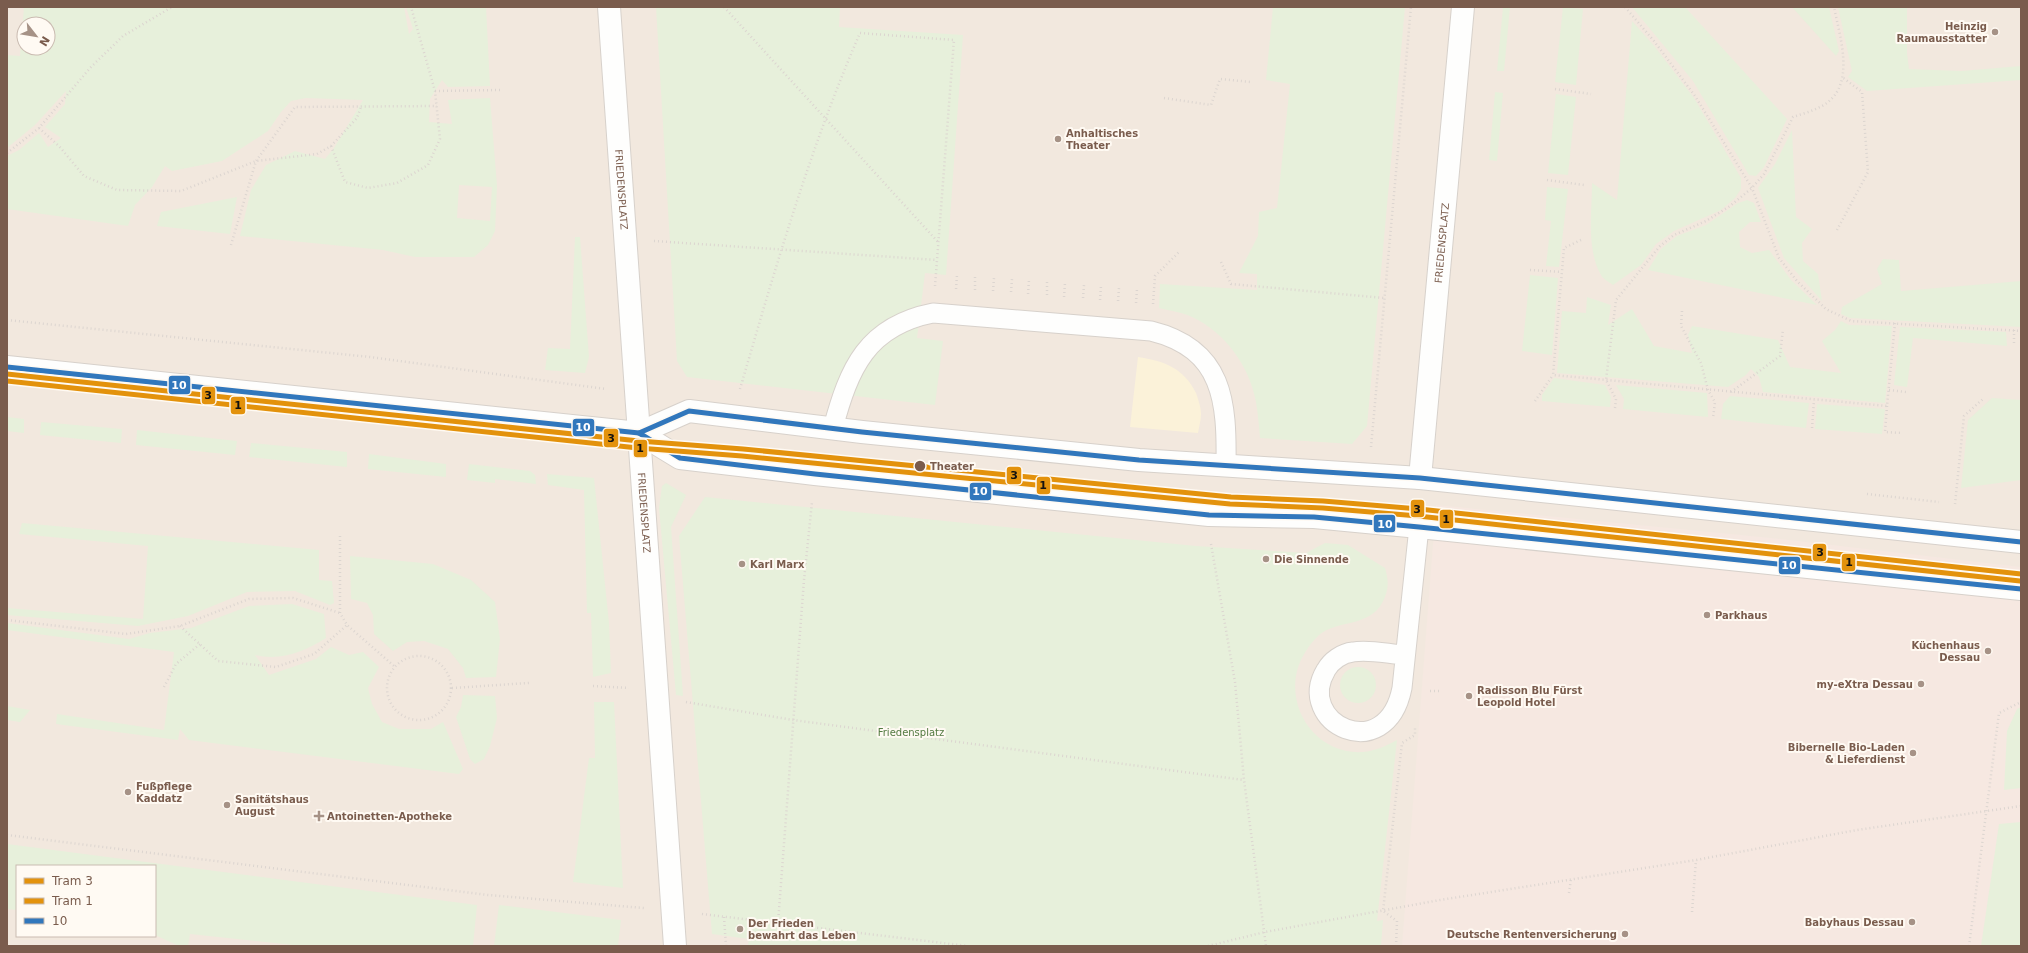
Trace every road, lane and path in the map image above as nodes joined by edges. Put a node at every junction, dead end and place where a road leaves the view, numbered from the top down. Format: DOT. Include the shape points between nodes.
graph roads {
  1 [pos="172,7"];
  2 [pos="411,7"];
  3 [pos="609,7"];
  4 [pos="724,7"];
  5 [pos="1411,7"];
  6 [pos="1463,7"];
  7 [pos="1625,7"];
  8 [pos="1834,7"];
  9 [pos="1842,77"];
  10 [pos="1251,82"];
  11 [pos="1555,89"];
  12 [pos="500,90"];
  13 [pos="435,91"];
  14 [pos="1591,94"];
  15 [pos="1164,98"];
  16 [pos="437,106"];
  17 [pos="361,107"];
  18 [pos="825,118"];
  19 [pos="39,128"];
  20 [pos="331,146"];
  21 [pos="7,153"];
  22 [pos="256,161"];
  23 [pos="1547,180"];
  24 [pos="1584,184"];
  25 [pos="1752,188"];
  26 [pos="1837,230"];
  27 [pos="624,239"];
  28 [pos="1581,240"];
  29 [pos="938,242"];
  30 [pos="231,245"];
  31 [pos="780,250"];
  32 [pos="1179,252"];
  33 [pos="937,260"];
  34 [pos="1221,262"];
  35 [pos="1530,270"];
  36 [pos="1561,272"];
  37 [pos="934,292"];
  38 [pos="1384,298"];
  39 [pos="1153,308"];
  40 [pos="1682,311"];
  41 [pos="7,320"];
  42 [pos="1895,323"];
  43 [pos="1783,329"];
  44 [pos="2014,330"];
  45 [pos="2021,331"];
  46 [pos="2014,346"];
  47 [pos="7,366"];
  48 [pos="1553,375"];
  49 [pos="1606,380"];
  50 [pos="1708,390"];
  51 [pos="1888,390"];
  52 [pos="1731,392"];
  53 [pos="1906,392"];
  54 [pos="635,393"];
  55 [pos="1984,398"];
  56 [pos="1535,400"];
  57 [pos="1814,400"];
  58 [pos="1887,406"];
  59 [pos="1615,408"];
  60 [pos="732,416"];
  61 [pos="1713,418"];
  62 [pos="833,428"];
  63 [pos="1812,428"];
  64 [pos="1902,433"];
  65 [pos="639,434"];
  66 [pos="1371,449"];
  67 [pos="1226,466"];
  68 [pos="815,474"];
  69 [pos="1420,478"];
  70 [pos="1955,504"];
  71 [pos="1209,515"];
  72 [pos="1419,527"];
  73 [pos="340,536"];
  74 [pos="2021,542"];
  75 [pos="2021,589"];
  76 [pos="340,612"];
  77 [pos="7,620"];
  78 [pos="347,625"];
  79 [pos="180,626"];
  80 [pos="200,644"];
  81 [pos="1404,655"];
  82 [pos="394,666"];
  83 [pos="529,683"];
  84 [pos="593,686"];
  85 [pos="164,687"];
  86 [pos="452,688"];
  87 [pos="1425,690"];
  88 [pos="1440,692"];
  89 [pos="656,693"];
  90 [pos="2021,702"];
  91 [pos="793,720"];
  92 [pos="1415,727"];
  93 [pos="1244,780"];
  94 [pos="2021,806"];
  95 [pos="1988,811"];
  96 [pos="7,835"];
  97 [pos="1696,860"];
  98 [pos="1571,879"];
  99 [pos="1569,893"];
  100 [pos="673,910"];
  101 [pos="1383,911"];
  102 [pos="1692,912"];
  103 [pos="724,917"];
  104 [pos="778,923"];
  105 [pos="1265,932"];
  106 [pos="675,946"];
  107 [pos="726,946"];
  108 [pos="968,946"];
  109 [pos="1208,946"];
  110 [pos="1266,946"];
  111 [pos="1396,946"];
  112 [pos="1969,946"];
  1 -- 19 [label="path" via="123,36 91,67"];
  2 -- 13 [label="path"];
  3 -- 27 [label="street, FRIEDENSPLATZ"];
  4 -- 18 [label="path"];
  5 -- 38 [label="path"];
  6 -- 69 [label="street, FRIEDENSPLATZ"];
  7 -- 25 [label="path" via="1695,96"];
  8 -- 9 [label="path" via="1845,66"];
  9 -- 25 [label="path" via="1838,92 1823,106 1793,117 1764,174"];
  9 -- 26 [label="path" via="1862,92 1868,172"];
  10 -- 15 [label="path" via="1220,79 1211,105"];
  11 -- 14 [label="path"];
  12 -- 13 [label="path"];
  13 -- 16 [label="path"];
  16 -- 17 [label="path"];
  16 -- 20 [label="path" via="440,140 428,165 397,183 368,188 345,182"];
  17 -- 20 [label="path" via="357,118"];
  17 -- 22 [label="path" via="295,107"];
  18 -- 29 [label="path"];
  18 -- 29 [label="path" via="860,33 954,40"];
  18 -- 31 [label="path"];
  19 -- 21 [label="path"];
  19 -- 22 [label="path" via="59,146 84,176 117,190 181,191"];
  20 -- 22 [label="path" via="317,154"];
  22 -- 30 [label="path"];
  23 -- 24 [label="path"];
  25 -- 42 [label="path" via="1779,258 1826,309 1851,321"];
  25 -- 49 [label="path" via="1706,222 1660,246 1616,300"];
  27 -- 31 [label="path"];
  27 -- 54 [label="street, FRIEDENSPLATZ"];
  28 -- 36 [label="path" via="1564,248"];
  29 -- 33 [label="path"];
  31 -- 33 [label="path"];
  31 -- 60 [label="path"];
  32 -- 39 [label="path" via="1155,276"];
  33 -- 37 [label="path"];
  34 -- 38 [label="path" via="1231,284"];
  35 -- 36 [label="path"];
  36 -- 48 [label="path"];
  38 -- 66 [label="path"];
  40 -- 50 [label="path" via="1681,326 1701,363"];
  41 -- 54 [label="path" via="370,357"];
  42 -- 44 [label="path"];
  42 -- 51 [label="path"];
  43 -- 52 [label="path" via="1780,356"];
  44 -- 45 [label="path"];
  44 -- 46 [label="path"];
  47 -- 65 [label="street"];
  48 -- 49 [label="path"];
  48 -- 56 [label="path"];
  49 -- 50 [label="path"];
  49 -- 59 [label="path" via="1616,399"];
  50 -- 52 [label="path"];
  50 -- 61 [label="path" via="1715,402"];
  51 -- 53 [label="path"];
  51 -- 58 [label="path"];
  52 -- 57 [label="path"];
  54 -- 65 [label="street, FRIEDENSPLATZ"];
  55 -- 70 [label="path" via="1964,416"];
  57 -- 58 [label="path"];
  57 -- 63 [label="path"];
  58 -- 64 [label="path" via="1884,432"];
  60 -- 62 [label="street"];
  60 -- 65 [label="street" via="690,411"];
  62 -- 67 [label="street" via="1139,460"];
  62 -- 67 [label="lane" via="845,388 860,357 881,335 894,326 918,316 933,313 1151,331 1180,341 1208,362 1213,371 1224,404"];
  65 -- 68 [label="street" via="680,458"];
  65 -- 89 [label="street, FRIEDENSPLATZ"];
  67 -- 69 [label="street"];
  68 -- 71 [label="street"];
  68 -- 91 [label="path"];
  69 -- 74 [label="street"];
  71 -- 72 [label="street" via="1314,517"];
  71 -- 93 [label="path" via="1212,554 1235,682"];
  72 -- 75 [label="street"];
  72 -- 81 [label="lane"];
  73 -- 76 [label="path"];
  76 -- 78 [label="path"];
  76 -- 79 [label="path" via="293,598 249,598"];
  77 -- 79 [label="path" via="126,634"];
  78 -- 80 [label="path" via="314,654 276,667 218,661"];
  78 -- 82 [label="path"];
  79 -- 80 [label="path"];
  80 -- 85 [label="path" via="176,664"];
  81 -- 81 [label="lane" via="1365,651 1351,652 1339,657 1329,665 1322,676 1321,703 1327,715 1337,725 1362,732 1376,729 1387,722 1400,698"];
  82 -- 86 [label="path" via="413,655 432,658 446,669"];
  82 -- 86 [label="path" via="387,686 389,700 406,718 423,720 437,715 448,703"];
  83 -- 86 [label="path"];
  84 -- 89 [label="path"];
  87 -- 88 [label="path"];
  89 -- 91 [label="path"];
  89 -- 100 [label="street, FRIEDENSPLATZ"];
  90 -- 95 [label="path" via="1999,713"];
  91 -- 93 [label="path"];
  91 -- 104 [label="path"];
  92 -- 101 [label="path" via="1415,734 1402,743"];
  93 -- 105 [label="path"];
  94 -- 95 [label="path"];
  95 -- 97 [label="path" via="1857,830"];
  95 -- 112 [label="path"];
  96 -- 100 [label="path" via="488,895"];
  97 -- 98 [label="path"];
  97 -- 102 [label="path"];
  98 -- 99 [label="path"];
  98 -- 101 [label="path"];
  100 -- 103 [label="path"];
  100 -- 106 [label="street, FRIEDENSPLATZ"];
  101 -- 105 [label="path"];
  101 -- 111 [label="path" via="1397,922"];
  103 -- 104 [label="path"];
  103 -- 107 [label="path"];
  104 -- 108 [label="path"];
  105 -- 109 [label="path"];
  105 -- 110 [label="path"];
}
